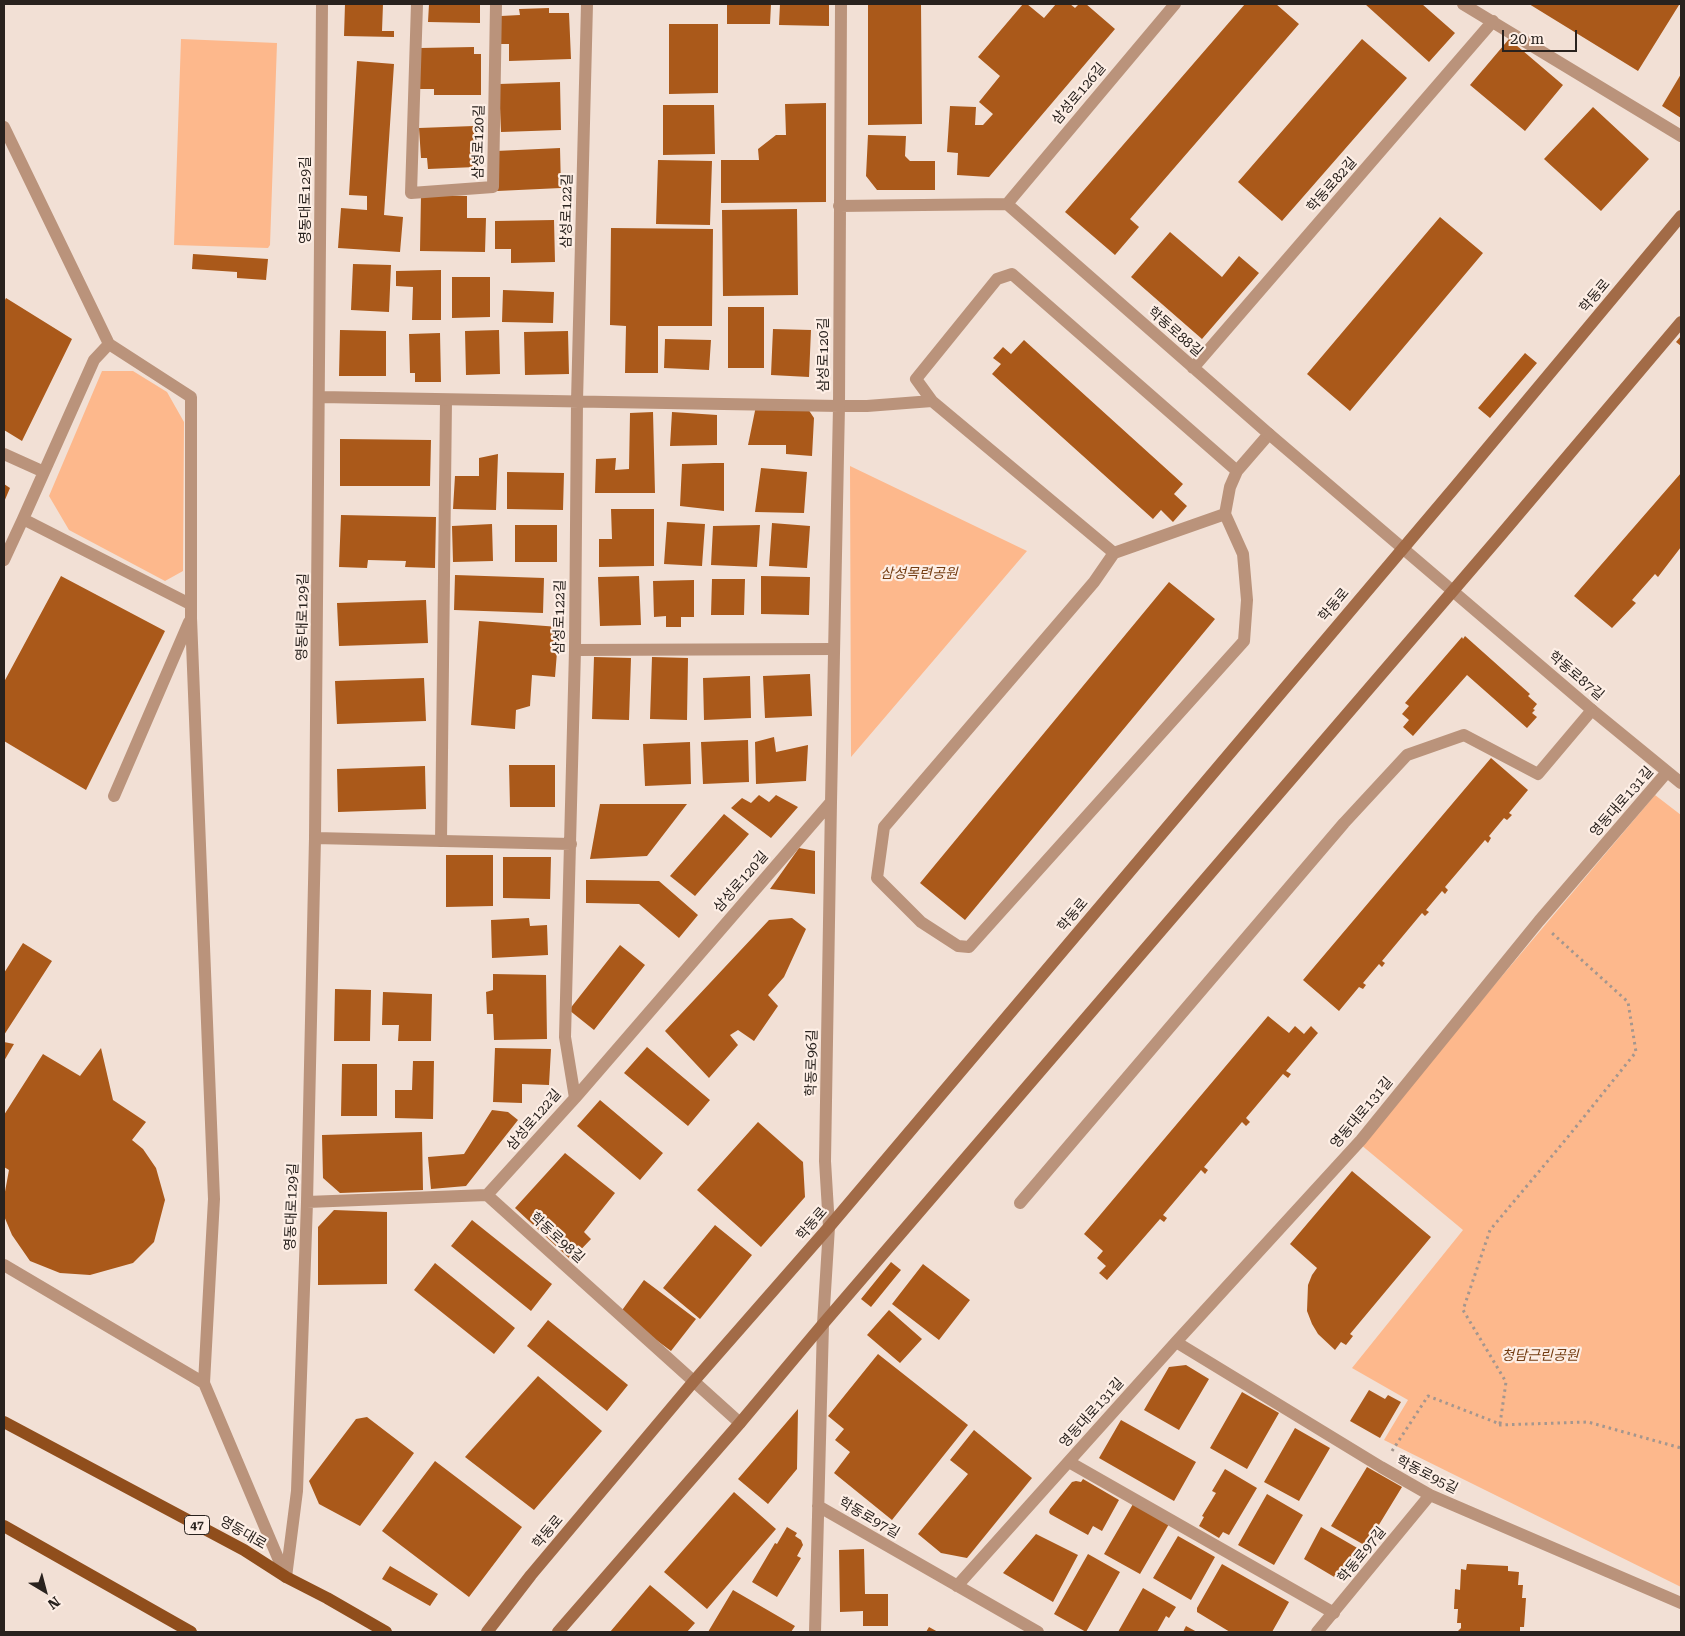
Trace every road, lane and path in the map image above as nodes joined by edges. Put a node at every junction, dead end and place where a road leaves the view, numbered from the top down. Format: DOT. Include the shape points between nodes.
graph roads {
  1 [pos="322,4"];
  2 [pos="417,4"];
  3 [pos="496,4"];
  4 [pos="587,4"];
  5 [pos="841,4"];
  6 [pos="1175,4"];
  7 [pos="1463,4"];
  8 [pos="1493,21"];
  9 [pos="4,128"];
  10 [pos="1681,136"];
  11 [pos="1007,204"];
  12 [pos="839,206"];
  13 [pos="1681,216"];
  14 [pos="1681,322"];
  15 [pos="109,344"];
  16 [pos="1193,368"];
  17 [pos="320,397"];
  18 [pos="446,400"];
  19 [pos="577,401"];
  20 [pos="932,401"];
  21 [pos="839,406"];
  22 [pos="1269,434"];
  23 [pos="4,454"];
  24 [pos="1237,471"];
  25 [pos="44,472"];
  26 [pos="1225,514"];
  27 [pos="23,519"];
  28 [pos="1402,548"];
  29 [pos="1114,553"];
  30 [pos="4,560"];
  31 [pos="1453,591"];
  32 [pos="190,604"];
  33 [pos="191,618"];
  34 [pos="834,649"];
  35 [pos="575,650"];
  36 [pos="1592,710"];
  37 [pos="1667,772"];
  38 [pos="1681,783"];
  39 [pos="114,796"];
  40 [pos="831,802"];
  41 [pos="315,838"];
  42 [pos="441,841"];
  43 [pos="571,844"];
  44 [pos="1539,921"];
  45 [pos="575,1098"];
  46 [pos="487,1195"];
  47 [pos="307,1202"];
  48 [pos="1020,1203"];
  49 [pos="829,1227"];
  50 [pos="4,1264"];
  51 [pos="823,1324"];
  52 [pos="1176,1342"];
  53 [pos="694,1381"];
  54 [pos="204,1384"];
  55 [pos="4,1422"];
  56 [pos="740,1423"];
  57 [pos="1500,1425"];
  58 [pos="1681,1448"];
  59 [pos="1069,1462"];
  60 [pos="1381,1468"];
  61 [pos="1430,1496"];
  62 [pos="818,1506"];
  63 [pos="4,1526"];
  64 [pos="286,1577"];
  65 [pos="958,1586"];
  66 [pos="1681,1603"];
  67 [pos="1334,1613"];
  68 [pos="191,1632"];
  69 [pos="386,1632"];
  70 [pos="487,1632"];
  71 [pos="558,1632"];
  72 [pos="815,1632"];
  73 [pos="1038,1632"];
  74 [pos="1317,1632"];
  1 -- 17 [label="street, 영동대로129길"];
  2 -- 3 [label="street, 삼성로120길" via="410,193 493,187"];
  4 -- 19 [label="street, 삼성로122길"];
  5 -- 12 [label="street, 삼성로120길"];
  6 -- 11 [label="street, 삼성로126길"];
  7 -- 8 [label="street"];
  8 -- 10 [label="street"];
  8 -- 16 [label="street, 학동로82길"];
  9 -- 15 [label="street"];
  11 -- 12 [label="street"];
  11 -- 16 [label="street, 학동로88길"];
  12 -- 21 [label="street, 삼성로120길"];
  13 -- 28 [label="main road, 학동로"];
  14 -- 31 [label="main road"];
  15 -- 25 [label="street" via="94,360"];
  15 -- 32 [label="street" via="191,397"];
  16 -- 22 [label="street, 학동로88길"];
  17 -- 18 [label="street"];
  17 -- 41 [label="street, 영동대로129길"];
  18 -- 19 [label="street"];
  18 -- 42 [label="street"];
  19 -- 21 [label="street, 삼성로120길"];
  19 -- 35 [label="street, 삼성로122길"];
  20 -- 21 [label="street"];
  20 -- 24 [label="street" via="916,379 997,279 1012,274"];
  20 -- 29 [label="street"];
  21 -- 34 [label="street, 삼성로120길"];
  22 -- 24 [label="street"];
  22 -- 28 [label="street, 학동로88길"];
  23 -- 25 [label="street"];
  24 -- 26 [label="street"];
  25 -- 27 [label="street"];
  26 -- 29 [label="street"];
  26 -- 29 [label="street" via="1243,554 1248,600 1244,641 969,947 958,946 921,922 877,878 884,828 1094,582"];
  27 -- 30 [label="street"];
  27 -- 32 [label="street"];
  28 -- 31 [label="street, 학동로88길"];
  28 -- 49 [label="main road, 학동로"];
  31 -- 36 [label="street, 학동로87길"];
  31 -- 51 [label="main road"];
  32 -- 33 [label="street"];
  33 -- 39 [label="street"];
  33 -- 54 [label="street" via="214,1199"];
  34 -- 35 [label="street"];
  34 -- 40 [label="street, 삼성로120길"];
  35 -- 43 [label="street, 삼성로122길"];
  36 -- 37 [label="street, 학동로87길"];
  36 -- 48 [label="street" via="1538,774 1464,735 1407,755 1338,830"];
  37 -- 38 [label="street, 학동로87길"];
  37 -- 44 [label="street, 영동대로131길"];
  40 -- 45 [label="street, 삼성로120길"];
  40 -- 49 [label="street, 학동로96길" via="825,1161"];
  41 -- 42 [label="street"];
  41 -- 47 [label="street, 영동대로129길"];
  42 -- 43 [label="street"];
  43 -- 45 [label="street, 삼성로122길" via="565,1037"];
  44 -- 52 [label="street, 영동대로131길" via="1360,1140"];
  44 -- 60 [label="path" via="1628,1002 1636,1052 1490,1230 1463,1310 1506,1382 1500,1424 1428,1396"];
  45 -- 46 [label="street, 삼성로122길"];
  46 -- 47 [label="street"];
  46 -- 53 [label="street, 학동로98길"];
  47 -- 64 [label="street, 영동대로129길" via="297,1491"];
  49 -- 51 [label="street, 학동로96길"];
  49 -- 53 [label="main road, 학동로"];
  50 -- 54 [label="street"];
  51 -- 56 [label="main road"];
  51 -- 62 [label="street, 학동로97길"];
  52 -- 59 [label="street, 영동대로131길"];
  52 -- 60 [label="street, 학동로95길"];
  53 -- 56 [label="street, 학동로98길"];
  53 -- 70 [label="main road, 학동로"];
  54 -- 64 [label="street"];
  55 -- 64 [label="main road, 영동대로 / 47" via="244,1550"];
  56 -- 71 [label="main road"];
  57 -- 58 [label="path" via="1588,1422"];
  59 -- 65 [label="street, 영동대로131길"];
  59 -- 67 [label="street, 영동대로131길"];
  60 -- 61 [label="street, 학동로95길"];
  61 -- 66 [label="street, 학동로95길"];
  61 -- 67 [label="street, 학동로97길"];
  62 -- 65 [label="street, 학동로97길"];
  62 -- 72 [label="street"];
  63 -- 68 [label="main road"];
  64 -- 69 [label="main road, 영동대로 / 47"];
  65 -- 73 [label="street, 학동로97길"];
  67 -- 74 [label="street, 학동로97길"];
}
